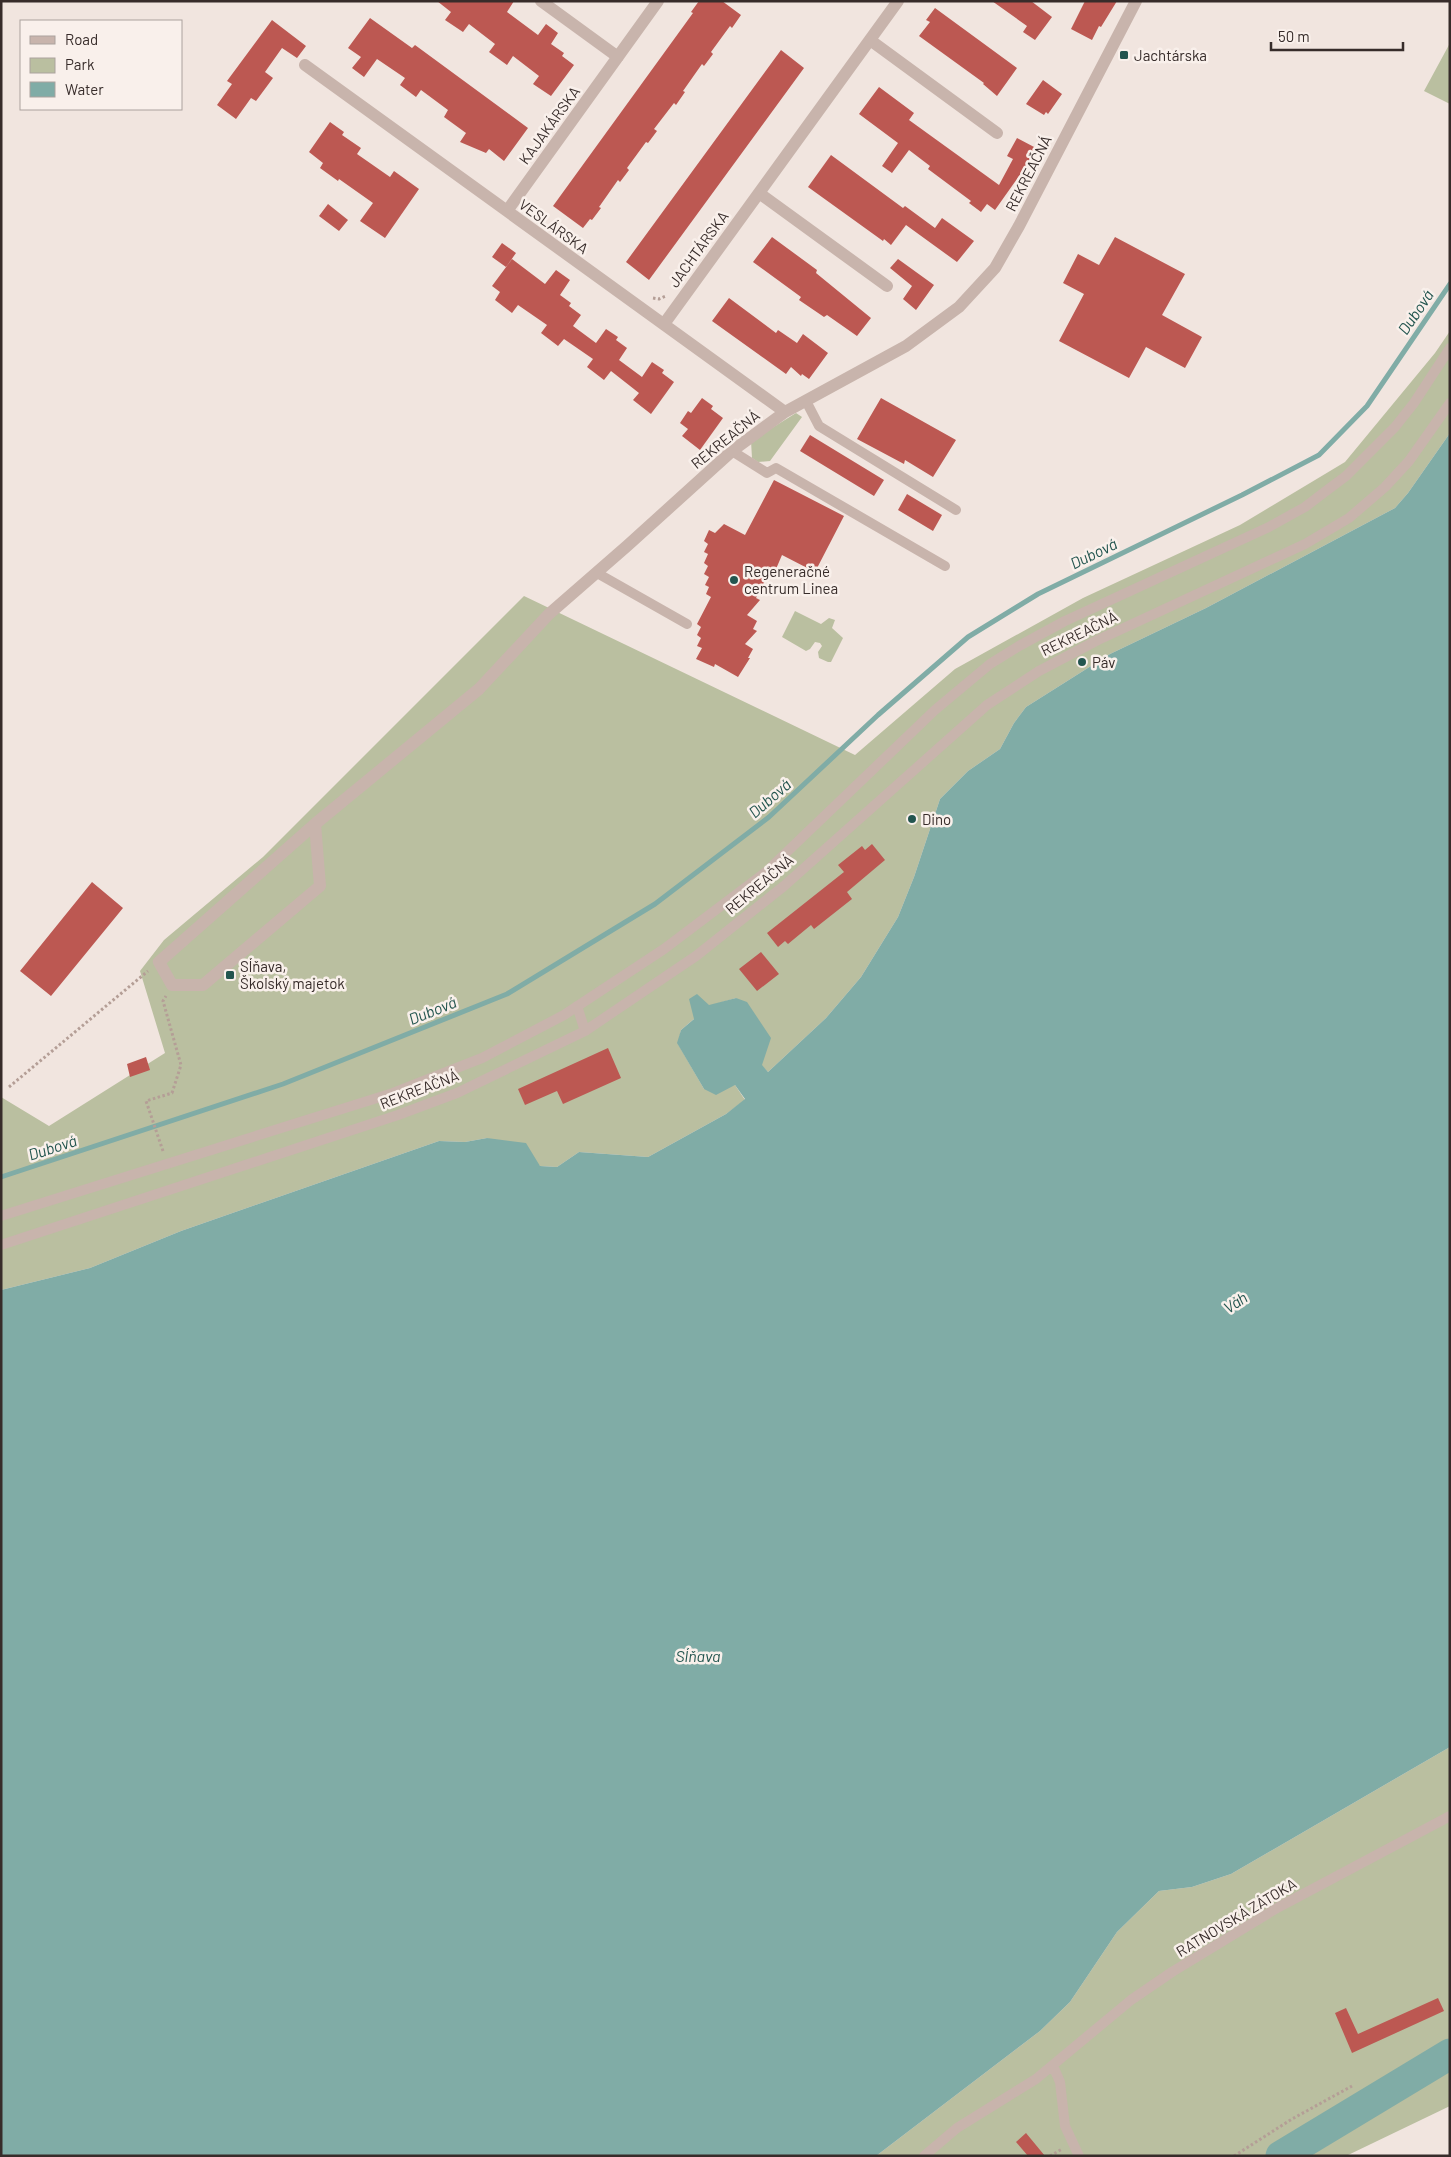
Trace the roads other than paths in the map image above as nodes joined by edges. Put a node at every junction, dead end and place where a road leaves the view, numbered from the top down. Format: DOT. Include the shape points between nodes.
graph roads {
  1 [pos="541,1"];
  2 [pos="658,1"];
  3 [pos="898,1"];
  4 [pos="1136,1"];
  5 [pos="870,40"];
  6 [pos="618,57"];
  7 [pos="304,65"];
  8 [pos="997,132"];
  9 [pos="759,193"];
  10 [pos="507,211"];
  11 [pos="887,286"];
  12 [pos="664,324"];
  13 [pos="1450,348"];
  14 [pos="806,401"];
  15 [pos="1450,403"];
  16 [pos="785,412"];
  17 [pos="732,451"];
  18 [pos="956,510"];
  19 [pos="945,566"];
  20 [pos="596,573"];
  21 [pos="687,624"];
  22 [pos="315,824"];
  23 [pos="577,1006"];
  24 [pos="585,1031"];
  25 [pos="1,1216"];
  26 [pos="1,1245"];
  27 [pos="1450,1816"];
  28 [pos="1053,2066"];
  29 [pos="924,2156"];
  30 [pos="1079,2156"];
  1 -- 6 [label="street"];
  2 -- 6 [label="street, KAJAKÁRSKA"];
  3 -- 5 [label="street, JACHTÁRSKA"];
  4 -- 14 [label="street, REKREAČNÁ" via="995,268 959,307 906,346"];
  5 -- 8 [label="street"];
  5 -- 9 [label="street, JACHTÁRSKA"];
  6 -- 10 [label="street, KAJAKÁRSKA"];
  7 -- 10 [label="street, VESLÁRSKA"];
  9 -- 11 [label="street"];
  9 -- 12 [label="street, JACHTÁRSKA"];
  10 -- 12 [label="street, VESLÁRSKA"];
  12 -- 16 [label="street, VESLÁRSKA"];
  13 -- 23 [label="lane" via="1395,427 1346,476 1304,507 1269,527 1065,621 990,664 935,710 766,872 664,948"];
  14 -- 16 [label="street, REKREAČNÁ"];
  14 -- 18 [label="lane" via="820,426"];
  15 -- 24 [label="lane, REKREAČNÁ" via="1409,461 1349,518 1305,544 1098,640 1039,671 987,705 784,886 696,956"];
  16 -- 17 [label="street, REKREAČNÁ"];
  17 -- 19 [label="lane" via="767,473 776,468"];
  17 -- 20 [label="street, REKREAČNÁ"];
  20 -- 21 [label="lane"];
  20 -- 22 [label="street, REKREAČNÁ" via="549,614 479,689"];
  22 -- 22 [label="street, REKREAČNÁ" via="320,886 204,985 172,985 159,962"];
  23 -- 24 [label="lane"];
  23 -- 25 [label="lane" via="482,1058 394,1093"];
  24 -- 26 [label="lane, REKREAČNÁ" via="457,1093 406,1112"];
  27 -- 28 [label="lane, RATNOVSKÁ ZÁTOKA" via="1277,1908 1172,1972 1131,2000"];
  28 -- 29 [label="lane, RATNOVSKÁ ZÁTOKA" via="957,2128"];
  28 -- 30 [label="lane" via="1060,2082 1065,2126"];
}
